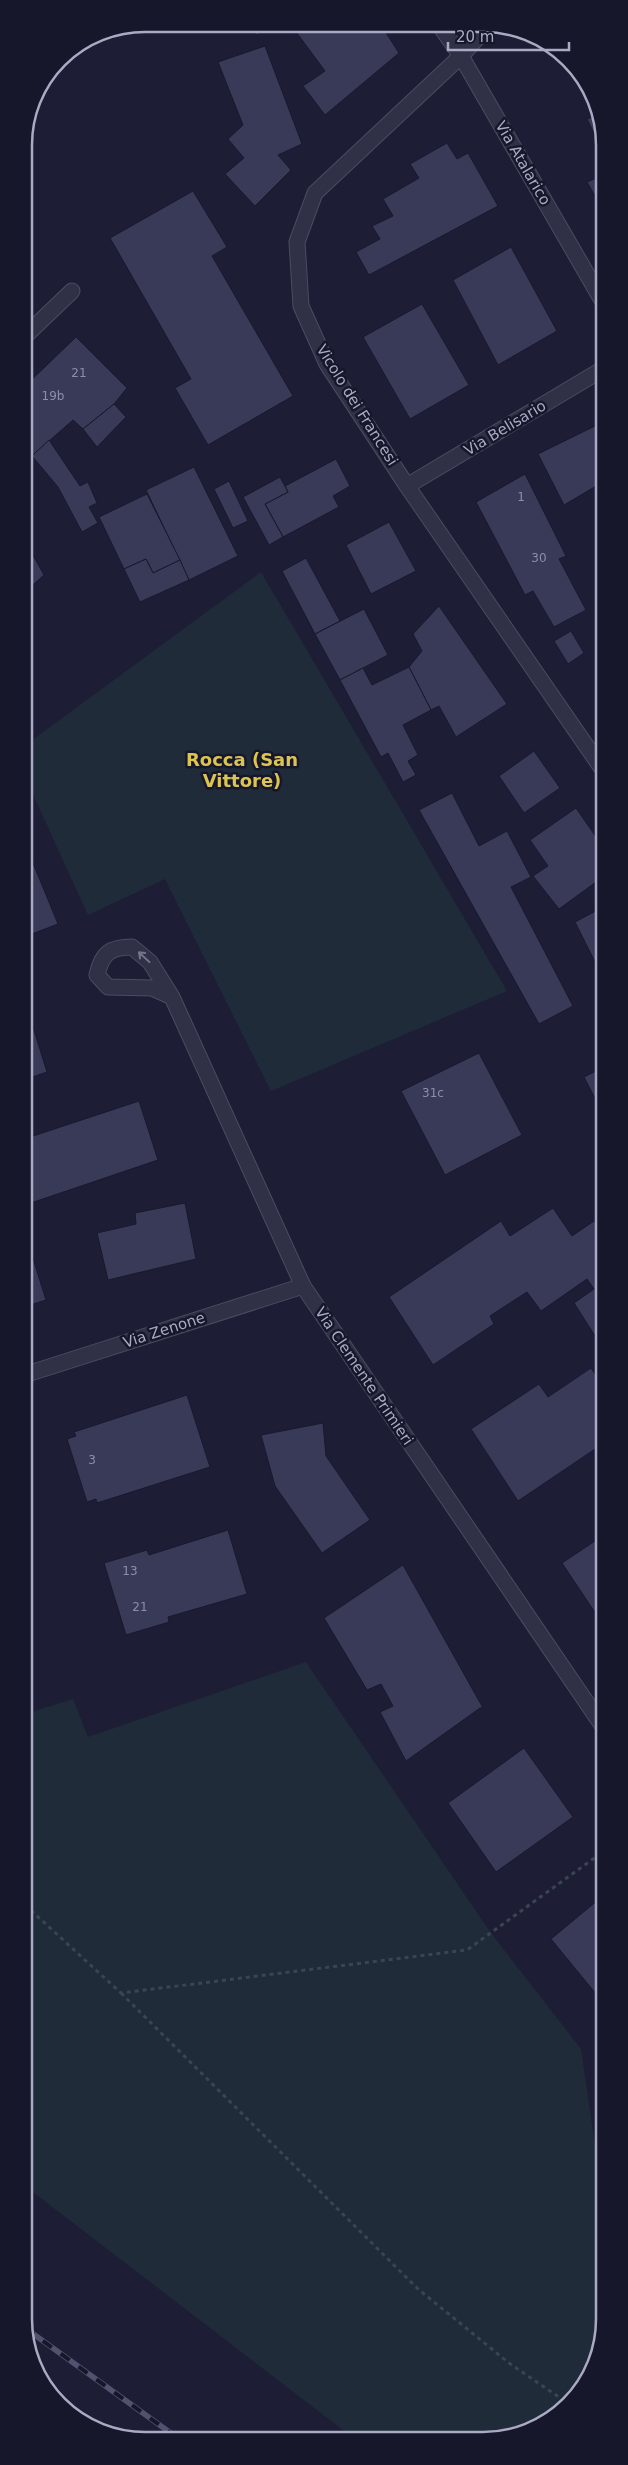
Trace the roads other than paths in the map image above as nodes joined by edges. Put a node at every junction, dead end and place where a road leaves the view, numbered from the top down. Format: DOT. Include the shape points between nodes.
graph roads {
  1 [pos="444,32"];
  2 [pos="483,32"];
  3 [pos="461,56"];
  4 [pos="596,290"];
  5 [pos="72,291"];
  6 [pos="33,328"];
  7 [pos="596,373"];
  8 [pos="407,486"];
  9 [pos="596,759"];
  10 [pos="172,997"];
  11 [pos="303,1286"];
  12 [pos="32,1372"];
  13 [pos="595,1715"];
  1 -- 3 [label="street, Via Atalarico"];
  2 -- 3 [label="street, Vicolo dei Francesi"];
  3 -- 4 [label="street, Via Atalarico"];
  3 -- 8 [label="street, Vicolo dei Francesi" via="315,193 297,242 301,306 327,364"];
  5 -- 6 [label="street"];
  7 -- 8 [label="street, Via Belisario"];
  8 -- 9 [label="street, Vicolo dei Francesi"];
  10 -- 10 [label="street, Via Clemente Primieri, one-way" via="150,962 132,947 116,947 100,960 97,975 108,987 152,988"];
  10 -- 11 [label="street, Via Clemente Primieri"];
  11 -- 12 [label="street, Via Zenone"];
  11 -- 13 [label="street, Via Clemente Primieri"];
}
